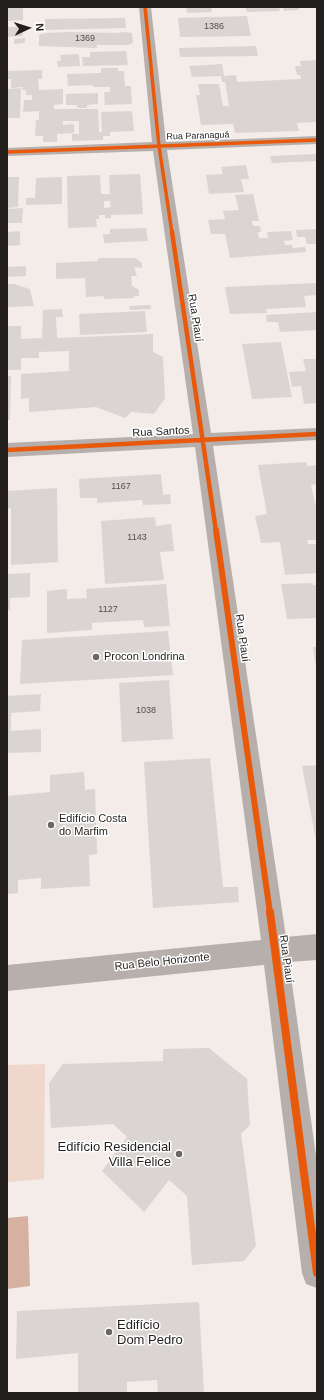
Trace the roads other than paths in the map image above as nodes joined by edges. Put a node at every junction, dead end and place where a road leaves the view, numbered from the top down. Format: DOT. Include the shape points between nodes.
graph roads {
  1 [pos="145,7"];
  2 [pos="317,140"];
  3 [pos="159,146"];
  4 [pos="7,152"];
  5 [pos="317,434"];
  6 [pos="204,440"];
  7 [pos="7,450"];
  8 [pos="317,947"];
  9 [pos="275,950"];
  10 [pos="7,978"];
  11 [pos="317,1273"];
  1 -- 3 [label="street, Rua Piauí"];
  2 -- 3 [label="street, Rua Paranaguá"];
  3 -- 4 [label="street, Rua Paranaguá"];
  3 -- 6 [label="street, Rua Piauí"];
  5 -- 6 [label="street, Rua Santos"];
  6 -- 7 [label="street, Rua Santos"];
  6 -- 9 [label="street, Rua Piauí"];
  8 -- 9 [label="street, Rua Belo Horizonte"];
  9 -- 10 [label="street, Rua Belo Horizonte"];
  9 -- 11 [label="street, Rua Piauí"];
}
